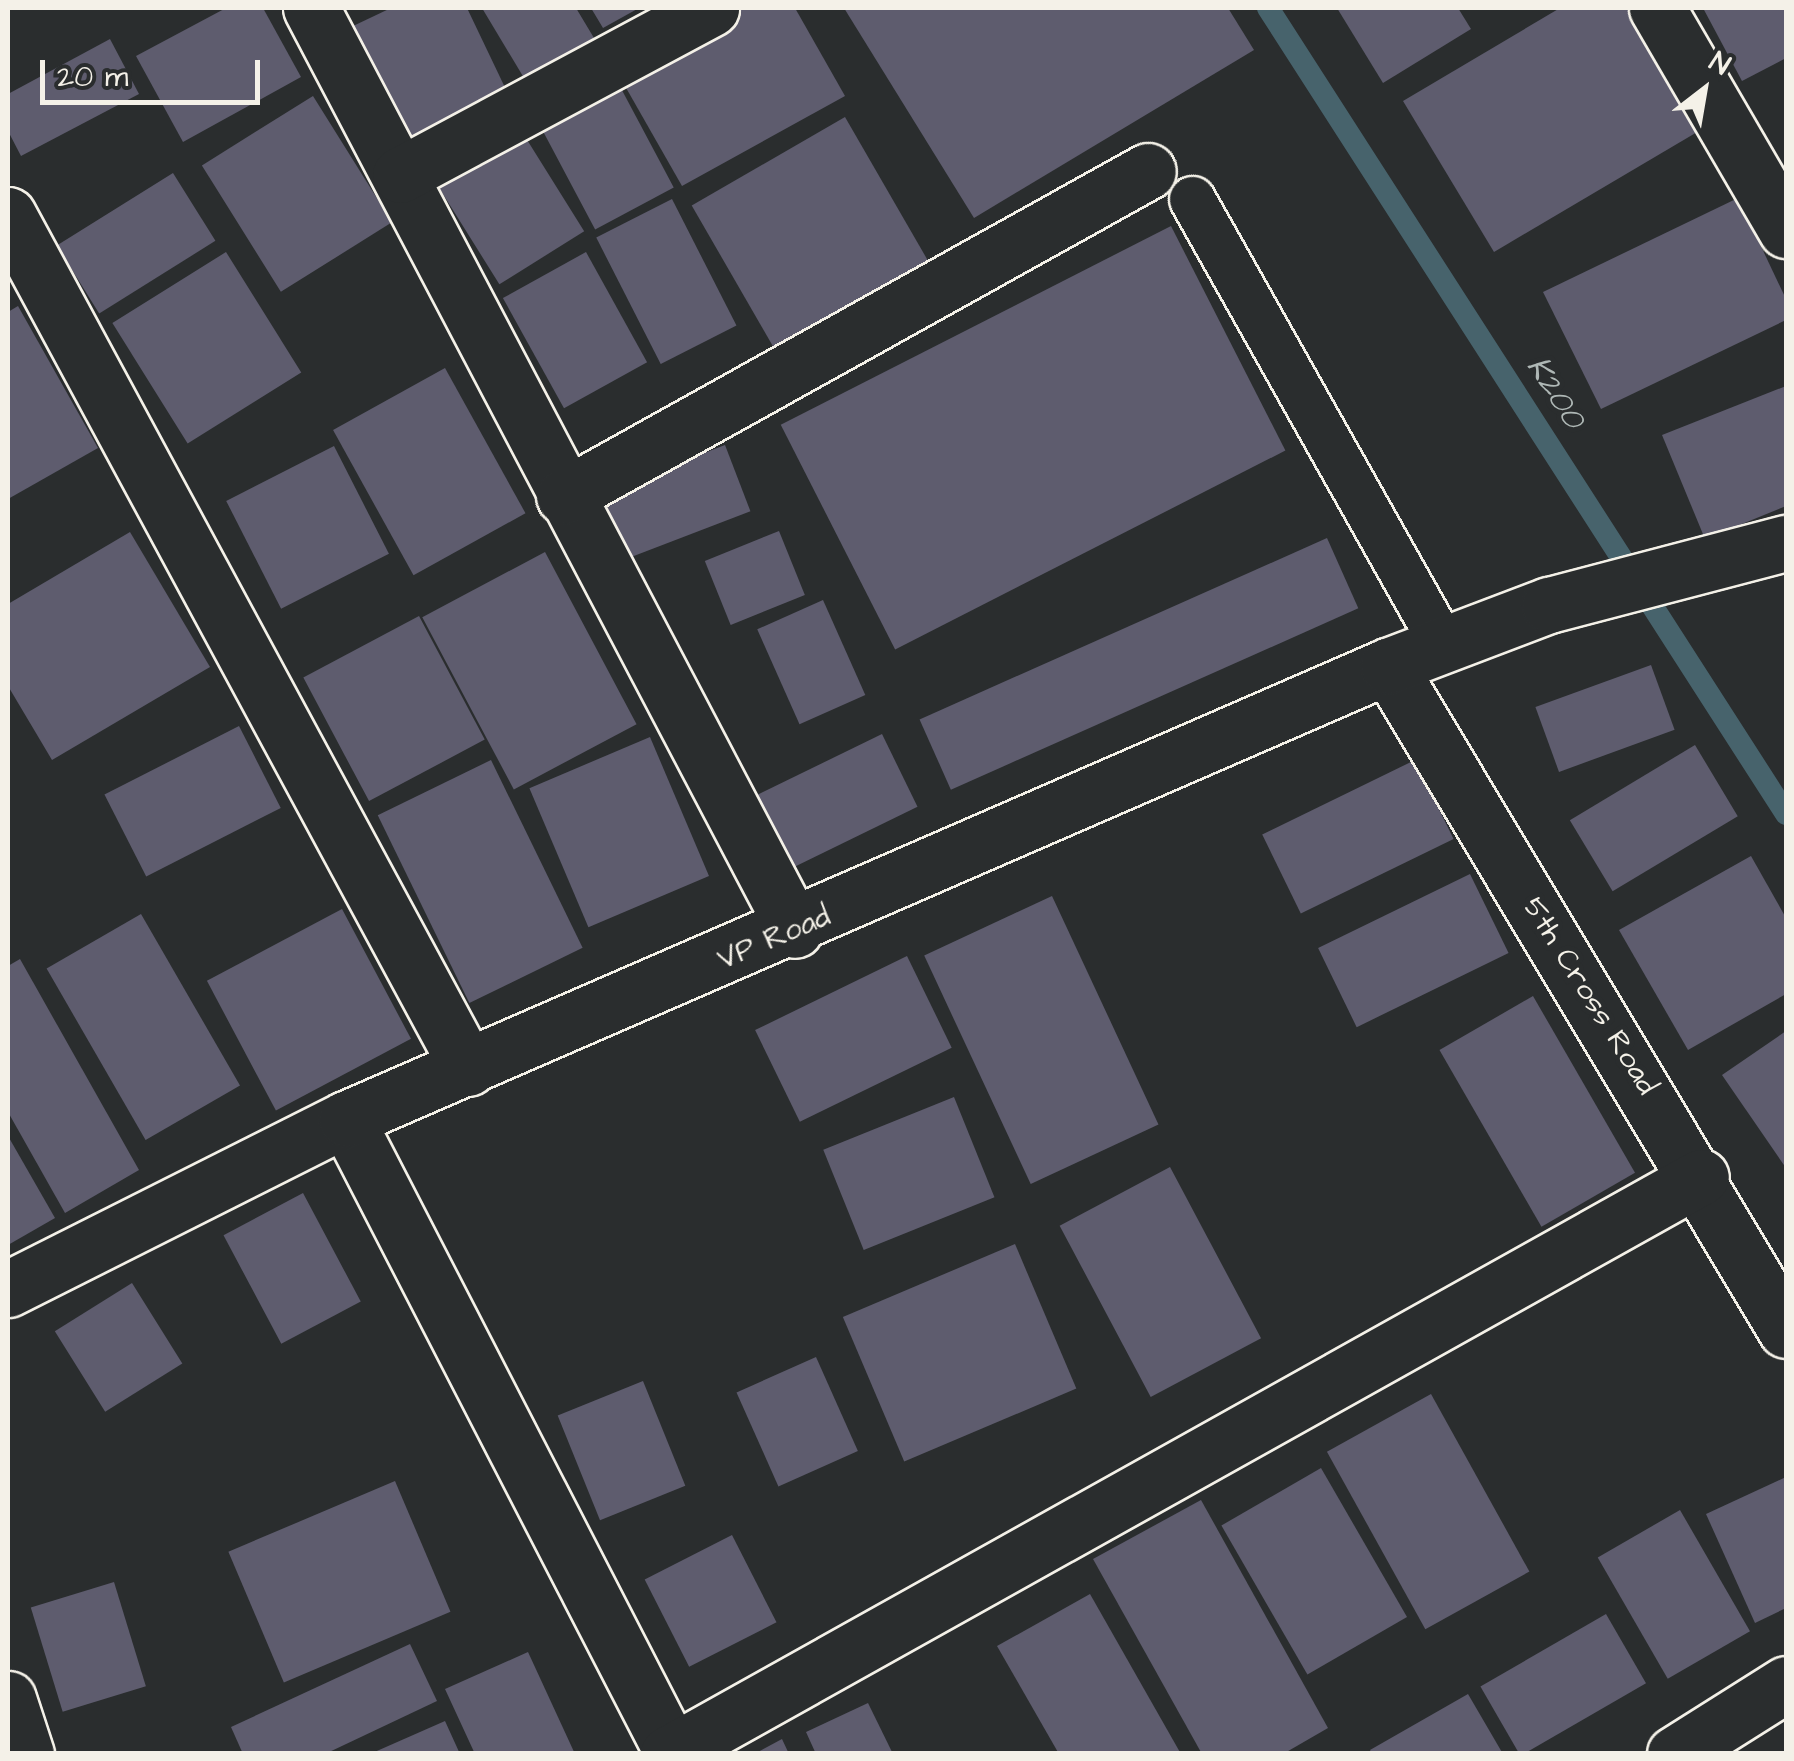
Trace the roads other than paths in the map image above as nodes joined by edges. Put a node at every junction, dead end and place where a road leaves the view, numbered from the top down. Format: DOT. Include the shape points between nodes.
graph roads {
  1 [pos="311,8"];
  2 [pos="711,8"];
  3 [pos="1656,8"];
  4 [pos="400,175"];
  5 [pos="1170,185"];
  6 [pos="8,215"];
  7 [pos="1786,230"];
  8 [pos="564,496"];
  9 [pos="1786,543"];
  10 [pos="1443,645"];
  11 [pos="1388,666"];
  12 [pos="795,930"];
  13 [pos="468,1068"];
  14 [pos="346,1120"];
  15 [pos="1702,1177"];
  16 [pos="8,1289"];
  17 [pos="1786,1330"];
  18 [pos="1786,1684"];
  19 [pos="8,1699"];
  20 [pos="671,1753"];
  21 [pos="26,1754"];
  22 [pos="1674,1754"];
  1 -- 4 [label="street"];
  2 -- 4 [label="street"];
  3 -- 7 [label="street"];
  4 -- 8 [label="street"];
  5 -- 8 [label="street"];
  5 -- 10 [label="lane"];
  6 -- 13 [label="street"];
  8 -- 12 [label="street"];
  9 -- 10 [label="street, VP Road" via="1549,605"];
  10 -- 11 [label="street, VP Road"];
  11 -- 12 [label="street, VP Road"];
  11 -- 15 [label="street, 5th Cross Road"];
  12 -- 13 [label="street, VP Road"];
  13 -- 14 [label="street, VP Road"];
  14 -- 16 [label="street, VP Road"];
  14 -- 20 [label="street"];
  15 -- 17 [label="street, 5th Cross Road"];
  15 -- 20 [label="street"];
  18 -- 22 [label="street"];
  19 -- 21 [label="street"];
}
